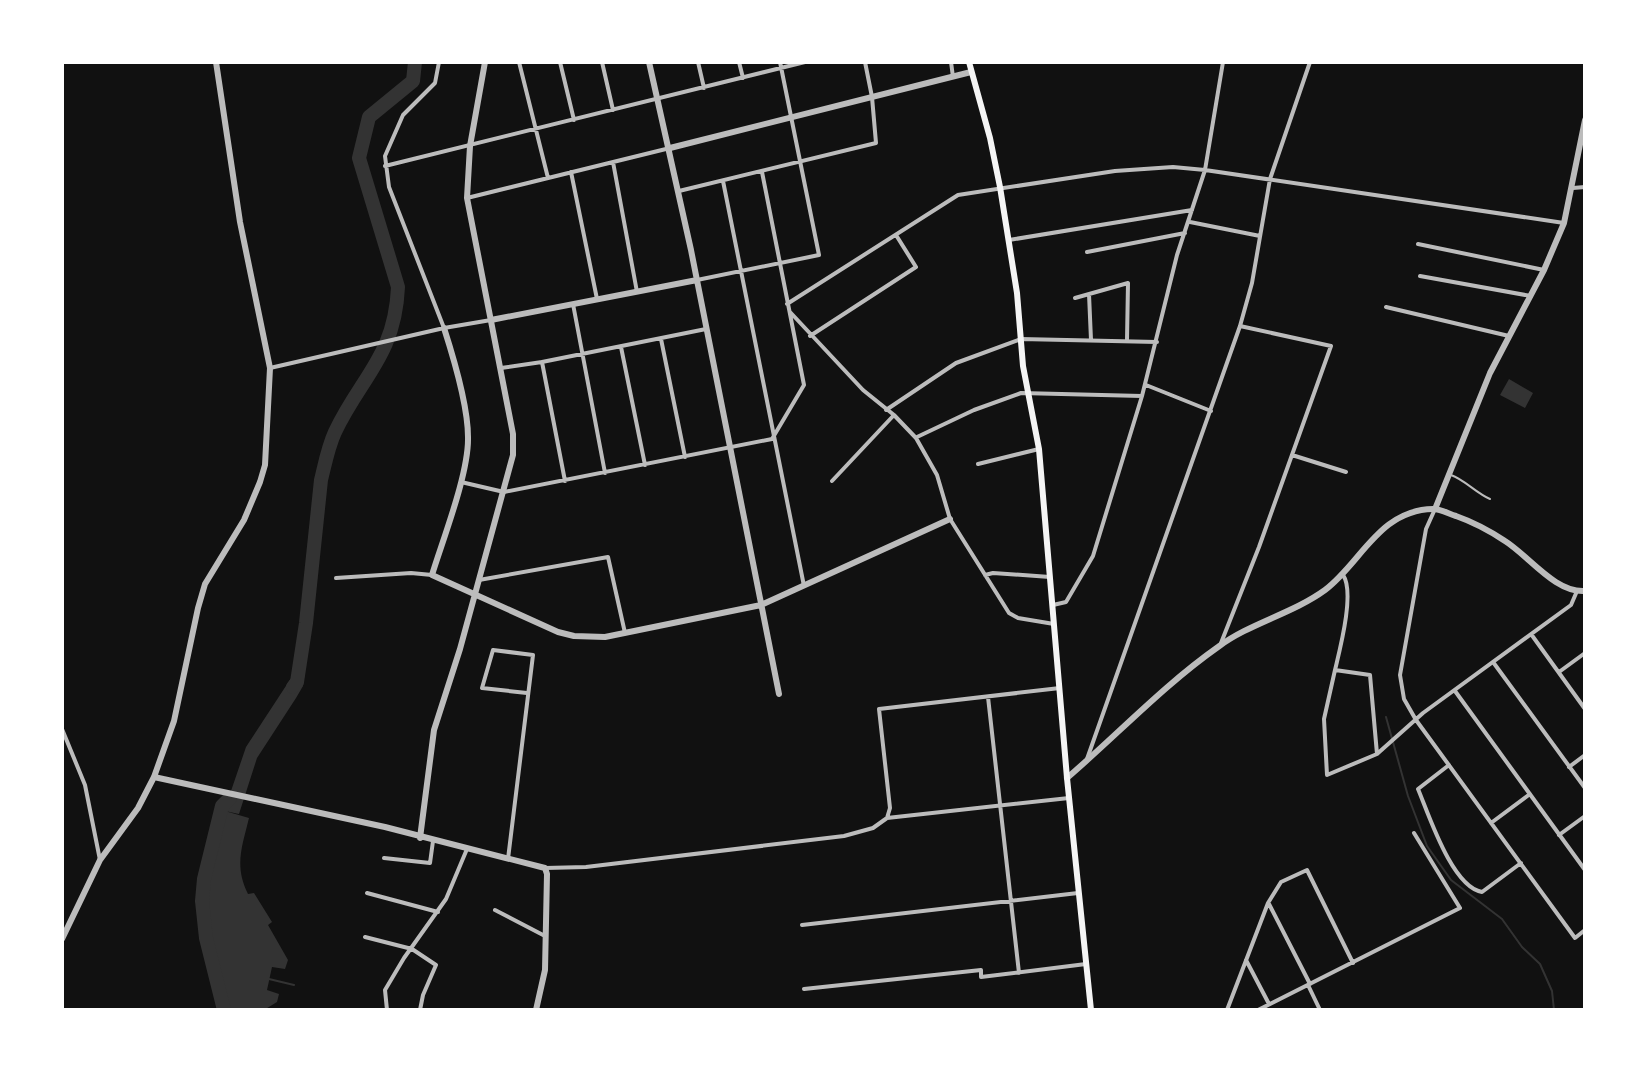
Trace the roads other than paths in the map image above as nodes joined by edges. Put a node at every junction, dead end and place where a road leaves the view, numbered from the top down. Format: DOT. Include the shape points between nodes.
graph roads {
  1 [pos="216,62"];
  2 [pos="439,62"];
  3 [pos="485,62"];
  4 [pos="519,62"];
  5 [pos="560,62"];
  6 [pos="602,62"];
  7 [pos="649,62"];
  8 [pos="698,62"];
  9 [pos="739,62"];
  10 [pos="805,62"];
  11 [pos="865,62"];
  12 [pos="951,62"];
  13 [pos="969,62"];
  14 [pos="1223,62"];
  15 [pos="1310,62"];
  16 [pos="780,65"];
  17 [pos="971,72"];
  18 [pos="953,77"];
  19 [pos="743,78"];
  20 [pos="704,88"];
  21 [pos="872,97"];
  22 [pos="658,99"];
  23 [pos="613,110"];
  24 [pos="793,117"];
  25 [pos="574,120"];
  26 [pos="1585,120"];
  27 [pos="536,129"];
  28 [pos="470,146"];
  29 [pos="670,148"];
  30 [pos="613,162"];
  31 [pos="801,163"];
  32 [pos="385,166"];
  33 [pos="1205,170"];
  34 [pos="571,172"];
  35 [pos="762,172"];
  36 [pos="548,178"];
  37 [pos="1270,179"];
  38 [pos="723,181"];
  39 [pos="1000,187"];
  40 [pos="1585,187"];
  41 [pos="1573,188"];
  42 [pos="679,191"];
  43 [pos="467,198"];
  44 [pos="1193,210"];
  45 [pos="1190,222"];
  46 [pos="1564,223"];
  47 [pos="1185,233"];
  48 [pos="896,235"];
  49 [pos="1260,236"];
  50 [pos="1009,240"];
  51 [pos="1418,244"];
  52 [pos="1087,252"];
  53 [pos="779,264"];
  54 [pos="1544,270"];
  55 [pos="740,271"];
  56 [pos="1420,276"];
  57 [pos="697,280"];
  58 [pos="637,292"];
  59 [pos="1089,293"];
  60 [pos="1531,296"];
  61 [pos="1075,298"];
  62 [pos="597,299"];
  63 [pos="573,304"];
  64 [pos="787,304"];
  65 [pos="1386,307"];
  66 [pos="788,310"];
  67 [pos="491,320"];
  68 [pos="1240,326"];
  69 [pos="444,328"];
  70 [pos="706,329"];
  71 [pos="810,336"];
  72 [pos="1509,336"];
  73 [pos="661,339"];
  74 [pos="1021,339"];
  75 [pos="1091,340"];
  76 [pos="1127,340"];
  77 [pos="1157,342"];
  78 [pos="621,347"];
  79 [pos="581,355"];
  80 [pos="542,362"];
  81 [pos="270,368"];
  82 [pos="501,368"];
  83 [pos="1145,385"];
  84 [pos="1029,394"];
  85 [pos="1142,396"];
  86 [pos="886,410"];
  87 [pos="1211,411"];
  88 [pos="894,415"];
  89 [pos="916,438"];
  90 [pos="772,439"];
  91 [pos="730,448"];
  92 [pos="1039,449"];
  93 [pos="1292,455"];
  94 [pos="685,457"];
  95 [pos="978,464"];
  96 [pos="645,465"];
  97 [pos="1346,472"];
  98 [pos="605,473"];
  99 [pos="1449,474"];
  100 [pos="460,481"];
  101 [pos="565,481"];
  102 [pos="832,481"];
  103 [pos="504,492"];
  104 [pos="1490,499"];
  105 [pos="1435,509"];
  106 [pos="950,519"];
  107 [pos="432,575"];
  108 [pos="985,575"];
  109 [pos="1343,575"];
  110 [pos="1050,577"];
  111 [pos="336,578"];
  112 [pos="479,580"];
  113 [pos="804,586"];
  114 [pos="1581,591"];
  115 [pos="476,593"];
  116 [pos="761,605"];
  117 [pos="1053,605"];
  118 [pos="1054,624"];
  119 [pos="625,633"];
  120 [pos="1531,634"];
  121 [pos="1220,645"];
  122 [pos="1585,653"];
  123 [pos="1493,662"];
  124 [pos="1335,670"];
  125 [pos="1559,672"];
  126 [pos="1060,688"];
  127 [pos="1455,691"];
  128 [pos="527,693"];
  129 [pos="779,694"];
  130 [pos="988,696"];
  131 [pos="1585,709"];
  132 [pos="1416,720"];
  133 [pos="62,729"];
  134 [pos="1377,754"];
  135 [pos="1585,755"];
  136 [pos="1086,761"];
  137 [pos="1449,765"];
  138 [pos="1569,767"];
  139 [pos="154,777"];
  140 [pos="1067,778"];
  141 [pos="1585,788"];
  142 [pos="1530,794"];
  143 [pos="1069,798"];
  144 [pos="1000,805"];
  145 [pos="1585,816"];
  146 [pos="887,818"];
  147 [pos="1491,823"];
  148 [pos="1414,833"];
  149 [pos="1559,835"];
  150 [pos="420,838"];
  151 [pos="433,841"];
  152 [pos="467,849"];
  153 [pos="384,858"];
  154 [pos="508,859"];
  155 [pos="100,860"];
  156 [pos="1521,863"];
  157 [pos="545,868"];
  158 [pos="1585,870"];
  159 [pos="367,893"];
  160 [pos="1079,893"];
  161 [pos="1011,901"];
  162 [pos="1268,903"];
  163 [pos="495,910"];
  164 [pos="438,912"];
  165 [pos="802,925"];
  166 [pos="1585,930"];
  167 [pos="365,937"];
  168 [pos="547,937"];
  169 [pos="62,939"];
  170 [pos="412,949"];
  171 [pos="1245,958"];
  172 [pos="1353,963"];
  173 [pos="1086,964"];
  174 [pos="1019,973"];
  175 [pos="1309,985"];
  176 [pos="804,989"];
  177 [pos="1267,1007"];
  178 [pos="387,1010"];
  179 [pos="420,1010"];
  180 [pos="536,1010"];
  181 [pos="1091,1010"];
  182 [pos="1227,1010"];
  183 [pos="1258,1010"];
  184 [pos="1320,1010"];
  1 -- 81 [label="street" via="240,222"];
  2 -- 32 [label="street" via="435,83 403,115"];
  3 -- 28 [label="street"];
  4 -- 27 [label="street"];
  5 -- 25 [label="street"];
  6 -- 23 [label="street"];
  7 -- 22 [label="street"];
  8 -- 20 [label="street"];
  9 -- 19 [label="street"];
  10 -- 16 [label="street"];
  11 -- 21 [label="street"];
  12 -- 18 [label="street"];
  13 -- 17 [label="main road"];
  14 -- 33 [label="street"];
  15 -- 37 [label="street"];
  16 -- 19 [label="street"];
  16 -- 24 [label="street"];
  17 -- 18 [label="street"];
  17 -- 39 [label="main road"];
  18 -- 21 [label="street"];
  19 -- 20 [label="street"];
  20 -- 22 [label="street"];
  21 -- 24 [label="street"];
  21 -- 31 [label="street" via="876,143"];
  22 -- 23 [label="street"];
  22 -- 29 [label="street"];
  23 -- 25 [label="street"];
  24 -- 29 [label="street"];
  24 -- 31 [label="street"];
  25 -- 27 [label="street"];
  26 -- 41 [label="street"];
  27 -- 28 [label="street"];
  27 -- 36 [label="street"];
  28 -- 32 [label="street"];
  28 -- 43 [label="street"];
  29 -- 30 [label="street"];
  29 -- 42 [label="street"];
  30 -- 34 [label="street"];
  30 -- 58 [label="street"];
  31 -- 35 [label="street"];
  31 -- 53 [label="street" via="819,255"];
  32 -- 69 [label="street"];
  33 -- 37 [label="street"];
  33 -- 39 [label="street" via="1147,168"];
  33 -- 44 [label="street"];
  34 -- 36 [label="street"];
  34 -- 62 [label="street"];
  35 -- 38 [label="street"];
  35 -- 53 [label="street"];
  36 -- 43 [label="street"];
  37 -- 46 [label="street"];
  37 -- 49 [label="street"];
  38 -- 42 [label="street"];
  38 -- 55 [label="street"];
  39 -- 48 [label="street" via="958,195"];
  39 -- 50 [label="main road"];
  40 -- 41 [label="street"];
  41 -- 46 [label="street"];
  42 -- 57 [label="street"];
  43 -- 67 [label="street"];
  44 -- 45 [label="street"];
  44 -- 50 [label="street"];
  45 -- 47 [label="street"];
  45 -- 49 [label="street"];
  46 -- 54 [label="street"];
  47 -- 52 [label="street"];
  47 -- 77 [label="street"];
  48 -- 64 [label="street"];
  48 -- 71 [label="street" via="916,267"];
  49 -- 68 [label="street"];
  50 -- 74 [label="main road"];
  51 -- 54 [label="street"];
  53 -- 55 [label="street"];
  53 -- 64 [label="street"];
  54 -- 60 [label="street"];
  55 -- 57 [label="street"];
  55 -- 90 [label="street"];
  56 -- 60 [label="street"];
  57 -- 58 [label="street"];
  57 -- 70 [label="street"];
  58 -- 62 [label="street"];
  59 -- 61 [label="street"];
  59 -- 75 [label="street"];
  59 -- 76 [label="street" via="1128,283"];
  60 -- 72 [label="street"];
  62 -- 63 [label="street"];
  63 -- 67 [label="street"];
  63 -- 79 [label="street"];
  64 -- 66 [label="street"];
  65 -- 72 [label="street"];
  66 -- 71 [label="street"];
  66 -- 90 [label="street" via="804,385"];
  67 -- 69 [label="street"];
  67 -- 82 [label="street"];
  68 -- 87 [label="street"];
  68 -- 93 [label="street" via="1331,346"];
  69 -- 81 [label="street"];
  69 -- 100 [label="street" via="468,434"];
  70 -- 73 [label="street"];
  70 -- 91 [label="street"];
  71 -- 86 [label="street"];
  72 -- 99 [label="street"];
  73 -- 78 [label="street"];
  73 -- 94 [label="street"];
  74 -- 75 [label="street"];
  74 -- 84 [label="main road"];
  74 -- 86 [label="street" via="956,363"];
  75 -- 76 [label="street"];
  76 -- 77 [label="street"];
  77 -- 83 [label="street"];
  78 -- 79 [label="street"];
  78 -- 96 [label="street"];
  79 -- 80 [label="street"];
  79 -- 98 [label="street"];
  80 -- 82 [label="street"];
  80 -- 101 [label="street"];
  81 -- 139 [label="street" via="265,465 244,520 205,584 174,721"];
  82 -- 103 [label="street" via="513,434"];
  83 -- 85 [label="street"];
  83 -- 87 [label="street"];
  84 -- 85 [label="street"];
  84 -- 89 [label="street" via="974,410"];
  84 -- 92 [label="main road"];
  85 -- 117 [label="street" via="1093,556 1066,602"];
  86 -- 88 [label="street"];
  87 -- 136 [label="street"];
  88 -- 89 [label="street"];
  88 -- 102 [label="street"];
  89 -- 106 [label="street" via="937,475"];
  90 -- 91 [label="street"];
  90 -- 113 [label="street"];
  91 -- 94 [label="street"];
  91 -- 116 [label="street"];
  92 -- 95 [label="street"];
  92 -- 110 [label="main road"];
  93 -- 97 [label="street"];
  93 -- 121 [label="street"];
  94 -- 96 [label="street"];
  96 -- 98 [label="street"];
  98 -- 101 [label="street"];
  99 -- 104 [label="lane"];
  99 -- 105 [label="street"];
  100 -- 103 [label="street"];
  100 -- 107 [label="street"];
  101 -- 103 [label="street"];
  103 -- 112 [label="street"];
  105 -- 109 [label="street" via="1385,528"];
  105 -- 114 [label="street" via="1489,531 1563,586"];
  105 -- 132 [label="street" via="1426,529 1401,660 1401,690"];
  106 -- 108 [label="street"];
  106 -- 113 [label="street"];
  107 -- 111 [label="street"];
  107 -- 115 [label="street"];
  108 -- 110 [label="street"];
  108 -- 118 [label="street" via="1009,613"];
  109 -- 121 [label="street" via="1323,591"];
  109 -- 124 [label="street" via="1348,592"];
  110 -- 117 [label="main road"];
  112 -- 115 [label="street"];
  112 -- 119 [label="street" via="608,557"];
  113 -- 116 [label="street"];
  114 -- 120 [label="street" via="1571,605"];
  115 -- 119 [label="street" via="558,632 590,637"];
  115 -- 150 [label="street" via="434,730"];
  116 -- 119 [label="street"];
  116 -- 129 [label="street"];
  117 -- 118 [label="main road"];
  118 -- 126 [label="main road"];
  120 -- 123 [label="street"];
  120 -- 125 [label="street"];
  121 -- 136 [label="street"];
  122 -- 125 [label="street"];
  123 -- 127 [label="street"];
  123 -- 138 [label="street"];
  124 -- 134 [label="street" via="1370,675"];
  124 -- 134 [label="street" via="1324,719 1327,775"];
  125 -- 131 [label="street"];
  126 -- 130 [label="street"];
  126 -- 140 [label="main road"];
  127 -- 132 [label="street"];
  127 -- 142 [label="street"];
  128 -- 128 [label="street" via="482,688 493,650 533,655"];
  128 -- 154 [label="street"];
  130 -- 144 [label="street"];
  130 -- 146 [label="street" via="879,709"];
  132 -- 134 [label="street"];
  132 -- 137 [label="street"];
  133 -- 155 [label="street" via="85,785"];
  135 -- 138 [label="street"];
  136 -- 140 [label="street"];
  137 -- 147 [label="street"];
  137 -- 156 [label="street" via="1418,789 1462,881 1482,892"];
  138 -- 141 [label="street"];
  139 -- 150 [label="street"];
  139 -- 155 [label="street"];
  140 -- 143 [label="main road"];
  142 -- 147 [label="street"];
  142 -- 149 [label="street"];
  143 -- 144 [label="street"];
  143 -- 160 [label="main road"];
  144 -- 146 [label="street"];
  144 -- 161 [label="street"];
  145 -- 149 [label="street"];
  146 -- 157 [label="street" via="844,836"];
  147 -- 156 [label="street"];
  148 -- 172 [label="street" via="1460,908"];
  149 -- 158 [label="street"];
  150 -- 151 [label="street"];
  151 -- 152 [label="street"];
  151 -- 153 [label="street" via="430,863"];
  152 -- 154 [label="street"];
  152 -- 164 [label="street"];
  154 -- 157 [label="street"];
  155 -- 169 [label="street"];
  156 -- 166 [label="street" via="1575,938"];
  157 -- 168 [label="street"];
  159 -- 164 [label="street"];
  160 -- 161 [label="street"];
  160 -- 173 [label="main road"];
  161 -- 165 [label="street"];
  161 -- 174 [label="street"];
  162 -- 171 [label="street"];
  162 -- 172 [label="street" via="1281,882 1307,870"];
  162 -- 175 [label="street"];
  163 -- 168 [label="street"];
  164 -- 170 [label="street"];
  167 -- 170 [label="street"];
  168 -- 180 [label="street"];
  170 -- 178 [label="street" via="385,990"];
  170 -- 179 [label="street" via="436,965"];
  171 -- 177 [label="street"];
  171 -- 182 [label="street"];
  172 -- 175 [label="street"];
  173 -- 174 [label="street"];
  173 -- 181 [label="main road"];
  174 -- 176 [label="street" via="981,977 981,970"];
  175 -- 177 [label="street"];
  175 -- 184 [label="street"];
  177 -- 183 [label="street"];
}
